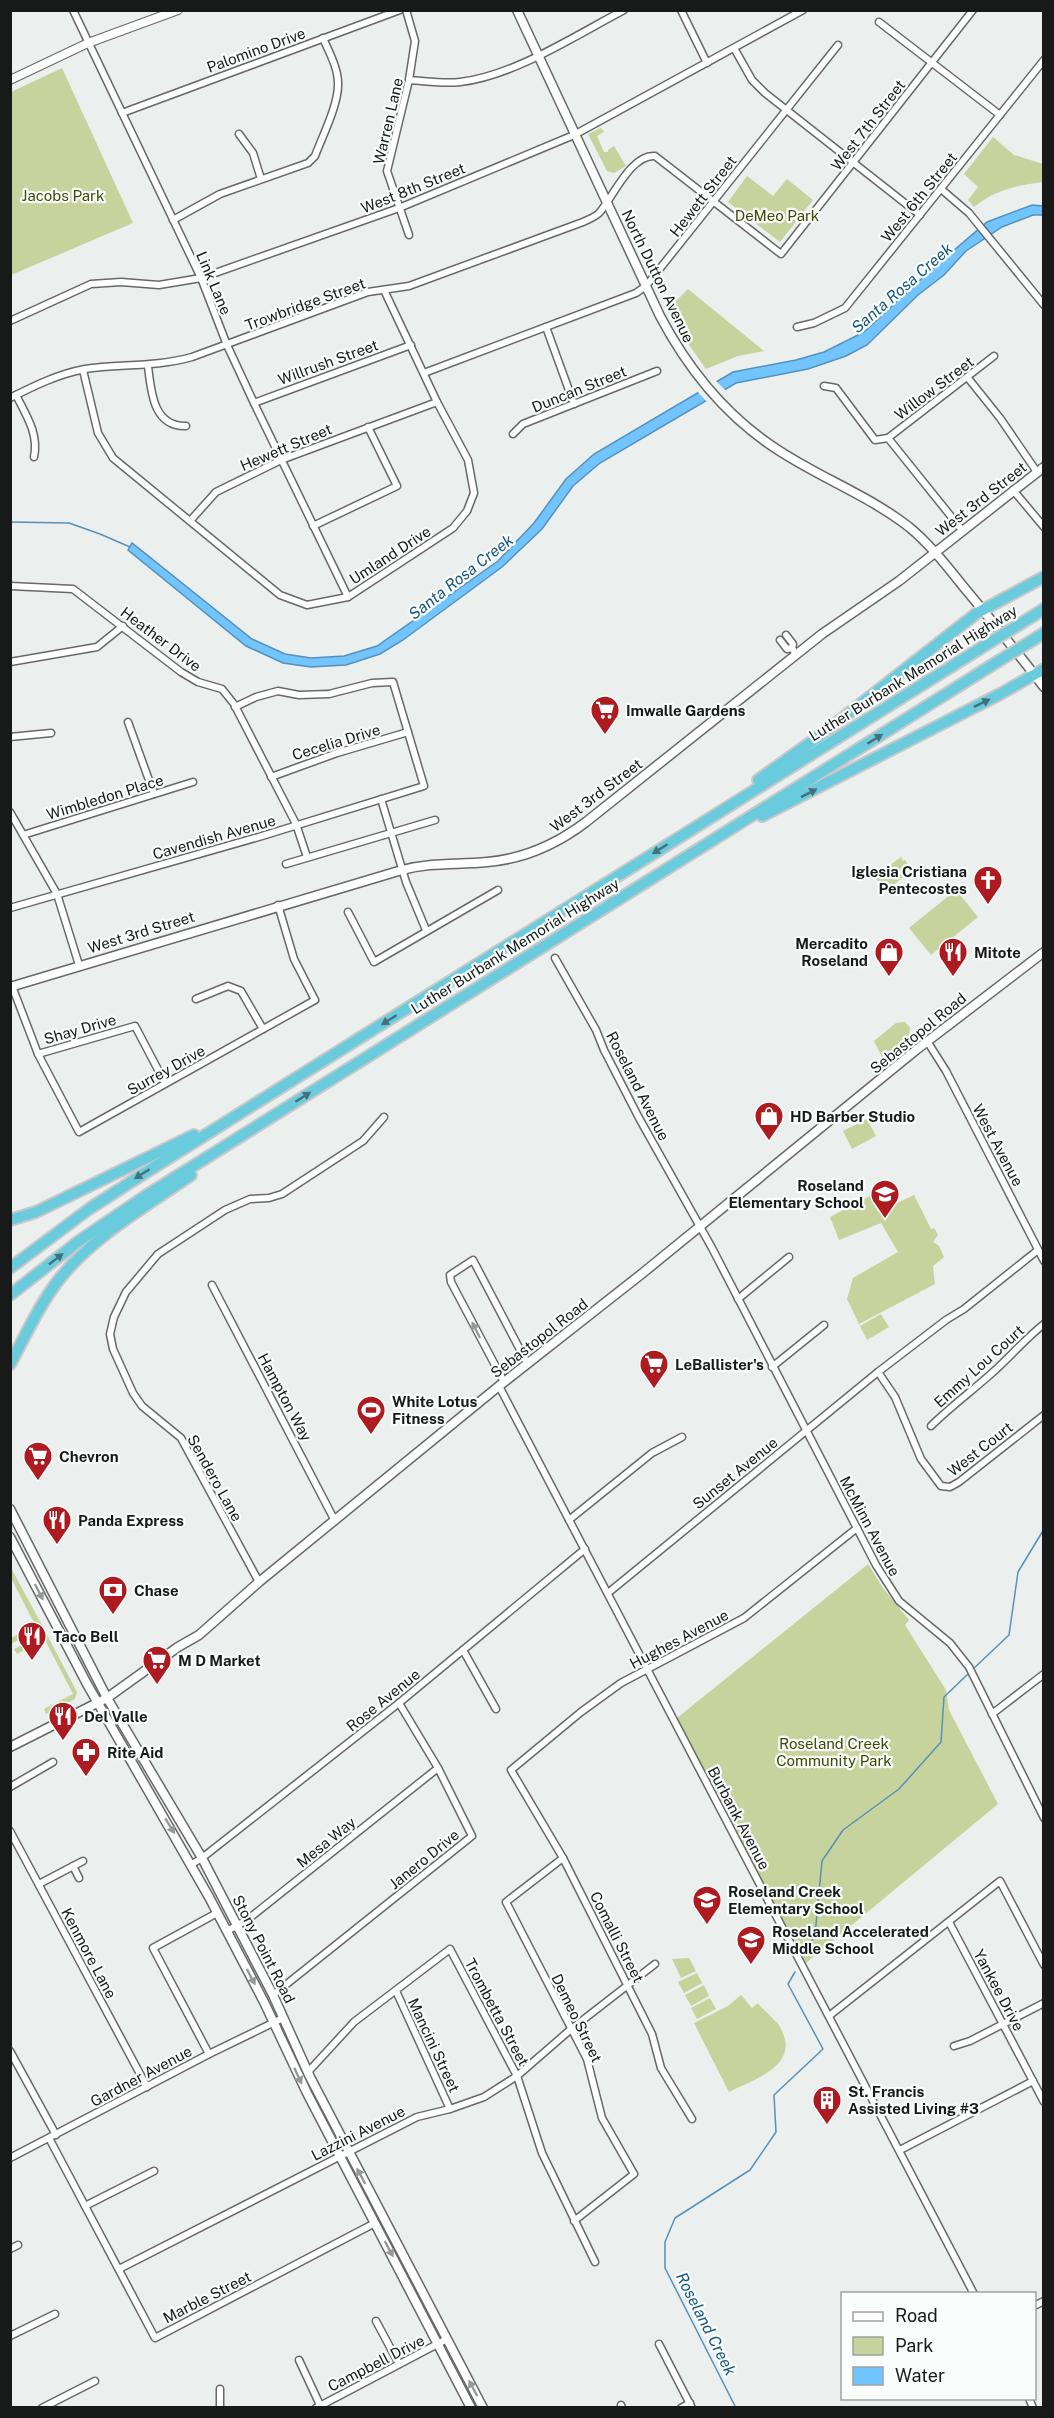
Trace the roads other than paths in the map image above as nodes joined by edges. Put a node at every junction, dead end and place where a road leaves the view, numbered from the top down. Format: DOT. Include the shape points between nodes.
graph roads {
  1 [pos="73,10"];
  2 [pos="400,10"];
  3 [pos="406,10"];
  4 [pos="518,10"];
  5 [pos="624,10"];
  6 [pos="681,10"];
  7 [pos="803,10"];
  8 [pos="973,10"];
  9 [pos="175,11"];
  10 [pos="879,22"];
  11 [pos="323,38"];
  12 [pos="88,43"];
  13 [pos="838,45"];
  14 [pos="734,48"];
  15 [pos="538,55"];
  16 [pos="1044,60"];
  17 [pos="932,62"];
  18 [pos="707,63"];
  19 [pos="10,80"];
  20 [pos="410,80"];
  21 [pos="786,110"];
  22 [pos="122,113"];
  23 [pos="1000,114"];
  24 [pos="239,134"];
  25 [pos="574,135"];
  26 [pos="853,163"];
  27 [pos="261,179"];
  28 [pos="941,189"];
  29 [pos="607,202"];
  30 [pos="713,202"];
  31 [pos="399,208"];
  32 [pos="920,215"];
  33 [pos="173,220"];
  34 [pos="409,235"];
  35 [pos="201,278"];
  36 [pos="646,285"];
  37 [pos="384,290"];
  38 [pos="1044,305"];
  39 [pos="10,321"];
  40 [pos="546,327"];
  41 [pos="796,327"];
  42 [pos="227,345"];
  43 [pos="411,345"];
  44 [pos="994,356"];
  45 [pos="148,366"];
  46 [pos="83,370"];
  47 [pos="657,371"];
  48 [pos="424,373"];
  49 [pos="968,378"];
  50 [pos="824,386"];
  51 [pos="13,396"];
  52 [pos="437,402"];
  53 [pos="254,403"];
  54 [pos="574,404"];
  55 [pos="186,426"];
  56 [pos="368,427"];
  57 [pos="513,434"];
  58 [pos="888,438"];
  59 [pos="34,457"];
  60 [pos="281,460"];
  61 [pos="1040,469"];
  62 [pos="1013,490"];
  63 [pos="190,521"];
  64 [pos="313,526"];
  65 [pos="1044,527"];
  66 [pos="962,530"];
  67 [pos="935,552"];
  68 [pos="1044,578"];
  69 [pos="10,586"];
  70 [pos="348,597"];
  71 [pos="1044,609"];
  72 [pos="982,610"];
  73 [pos="123,626"];
  74 [pos="1044,633"];
  75 [pos="786,635"];
  76 [pos="780,640"];
  77 [pos="794,651"];
  78 [pos="10,662"];
  79 [pos="1039,672"];
  80 [pos="1044,687"];
  81 [pos="235,707"];
  82 [pos="128,722"];
  83 [pos="408,732"];
  84 [pos="51,733"];
  85 [pos="10,737"];
  86 [pos="271,777"];
  87 [pos="194,782"];
  88 [pos="154,795"];
  89 [pos="381,798"];
  90 [pos="10,812"];
  91 [pos="710,818"];
  92 [pos="435,820"];
  93 [pos="296,824"];
  94 [pos="393,832"];
  95 [pos="23,835"];
  96 [pos="718,837"];
  97 [pos="307,857"];
  98 [pos="286,864"];
  99 [pos="402,870"];
  100 [pos="498,890"];
  101 [pos="57,894"];
  102 [pos="278,905"];
  103 [pos="10,908"];
  104 [pos="348,912"];
  105 [pos="426,930"];
  106 [pos="1044,952"];
  107 [pos="555,958"];
  108 [pos="79,965"];
  109 [pos="11,987"];
  110 [pos="196,999"];
  111 [pos="263,1029"];
  112 [pos="927,1041"];
  113 [pos="38,1054"];
  114 [pos="165,1083"];
  115 [pos="384,1117"];
  116 [pos="227,1121"];
  117 [pos="253,1128"];
  118 [pos="10,1220"];
  119 [pos="700,1226"];
  120 [pos="1038,1250"];
  121 [pos="789,1257"];
  122 [pos="1044,1261"];
  123 [pos="10,1268"];
  124 [pos="212,1285"];
  125 [pos="10,1295"];
  126 [pos="738,1299"];
  127 [pos="1044,1324"];
  128 [pos="824,1325"];
  129 [pos="527,1363"];
  130 [pos="11,1364"];
  131 [pos="772,1367"];
  132 [pos="878,1372"];
  133 [pos="501,1384"];
  134 [pos="1044,1415"];
  135 [pos="931,1426"];
  136 [pos="806,1430"];
  137 [pos="682,1437"];
  138 [pos="10,1509"];
  139 [pos="569,1520"];
  140 [pos="335,1521"];
  141 [pos="857,1528"];
  142 [pos="10,1537"];
  143 [pos="585,1549"];
  144 [pos="259,1582"];
  145 [pos="608,1593"];
  146 [pos="463,1650"];
  147 [pos="648,1668"];
  148 [pos="1044,1674"];
  149 [pos="107,1698"];
  150 [pos="98,1703"];
  151 [pos="399,1703"];
  152 [pos="496,1709"];
  153 [pos="992,1714"];
  154 [pos="10,1747"];
  155 [pos="53,1762"];
  156 [pos="438,1768"];
  157 [pos="511,1770"];
  158 [pos="140,1777"];
  159 [pos="10,1787"];
  160 [pos="165,1797"];
  161 [pos="1044,1818"];
  162 [pos="10,1831"];
  163 [pos="202,1858"];
  164 [pos="563,1858"];
  165 [pos="83,1861"];
  166 [pos="192,1864"];
  167 [pos="73,1866"];
  168 [pos="79,1878"];
  169 [pos="39,1884"];
  170 [pos="218,1913"];
  171 [pos="949,1922"];
  172 [pos="237,1926"];
  173 [pos="227,1931"];
  174 [pos="655,1964"];
  175 [pos="1044,1965"];
  176 [pos="628,1985"];
  177 [pos="396,1991"];
  178 [pos="273,1995"];
  179 [pos="1044,2003"];
  180 [pos="829,2016"];
  181 [pos="283,2018"];
  182 [pos="274,2023"];
  183 [pos="1003,2024"];
  184 [pos="570,2030"];
  185 [pos="954,2046"];
  186 [pos="10,2051"];
  187 [pos="210,2054"];
  188 [pos="308,2072"];
  189 [pos="517,2076"];
  190 [pos="1033,2081"];
  191 [pos="147,2087"];
  192 [pos="1044,2102"];
  193 [pos="450,2109"];
  194 [pos="692,2119"];
  195 [pos="56,2135"];
  196 [pos="49,2138"];
  197 [pos="900,2150"];
  198 [pos="349,2151"];
  199 [pos="340,2155"];
  200 [pos="10,2158"];
  201 [pos="154,2171"];
  202 [pos="85,2206"];
  203 [pos="574,2221"];
  204 [pos="375,2223"];
  205 [pos="18,2245"];
  206 [pos="10,2249"];
  207 [pos="595,2262"];
  208 [pos="119,2269"];
  209 [pos="973,2292"];
  210 [pos="55,2314"];
  211 [pos="376,2321"];
  212 [pos="10,2336"];
  213 [pos="447,2339"];
  214 [pos="439,2344"];
  215 [pos="659,2344"];
  216 [pos="299,2361"];
  217 [pos="399,2364"];
  218 [pos="95,2381"];
  219 [pos="220,2389"];
  220 [pos="691,2405"];
  221 [pos="318,2406"];
  222 [pos="42,2408"];
  223 [pos="220,2408"];
  224 [pos="471,2408"];
  225 [pos="483,2408"];
  226 [pos="681,2408"];
  1 -- 12 [label="street, Link Lane"];
  2 -- 11 [label="street, Palomino Drive"];
  3 -- 20 [label="street, Warren Lane" via="415,41"];
  4 -- 15 [label="main road, North Dutton Avenue"];
  5 -- 15 [label="street"];
  6 -- 18 [label="street"];
  7 -- 14 [label="street, West 8th Street"];
  8 -- 17 [label="street, West 7th Street"];
  9 -- 12 [label="street"];
  10 -- 17 [label="street"];
  11 -- 22 [label="street, Palomino Drive"];
  11 -- 27 [label="street" via="339,84 315,156 308,163"];
  12 -- 19 [label="street"];
  12 -- 22 [label="street, Link Lane"];
  13 -- 21 [label="street, Hewett Street"];
  14 -- 18 [label="street, West 8th Street"];
  14 -- 21 [label="street" via="752,80"];
  15 -- 20 [label="street" via="492,74 459,82"];
  15 -- 25 [label="main road, North Dutton Avenue"];
  16 -- 23 [label="street, West 6th Street"];
  17 -- 23 [label="street"];
  17 -- 26 [label="street, West 7th Street"];
  18 -- 25 [label="street, West 8th Street"];
  20 -- 31 [label="street, Warren Lane" via="387,171"];
  21 -- 26 [label="street"];
  21 -- 30 [label="street, Hewett Street"];
  22 -- 33 [label="street, Link Lane"];
  23 -- 28 [label="street, West 6th Street"];
  24 -- 27 [label="street" via="253,153"];
  25 -- 29 [label="main road, North Dutton Avenue"];
  25 -- 31 [label="street, West 8th Street"];
  26 -- 30 [label="street, West 7th Street" via="781,254"];
  26 -- 32 [label="street"];
  27 -- 33 [label="street" via="220,194"];
  28 -- 32 [label="street, West 6th Street"];
  28 -- 38 [label="street" via="962,205"];
  29 -- 30 [label="street, Trowbridge Street" via="646,155 655,156"];
  29 -- 36 [label="main road, North Dutton Avenue"];
  29 -- 37 [label="street, Trowbridge Street" via="598,214 583,222 409,286"];
  30 -- 36 [label="street, Hewett Street"];
  31 -- 34 [label="street, Warren Lane"];
  31 -- 35 [label="street, West 8th Street"];
  32 -- 41 [label="street, West 6th Street" via="845,308"];
  33 -- 35 [label="street, Link Lane"];
  35 -- 39 [label="street, West 8th Street" via="159,285 91,284"];
  35 -- 42 [label="street, Link Lane"];
  36 -- 40 [label="street, Hewett Street" via="636,293"];
  36 -- 67 [label="main road, North Dutton Avenue" via="670,336 728,411 776,449 887,512"];
  37 -- 42 [label="street, Trowbridge Street" via="369,292"];
  37 -- 43 [label="street, Umland Drive"];
  40 -- 48 [label="street, Hewett Street"];
  40 -- 54 [label="street"];
  42 -- 45 [label="street, Trowbridge Street" via="171,363"];
  42 -- 53 [label="street, Link Lane"];
  43 -- 48 [label="street, Umland Drive"];
  43 -- 53 [label="street, Willrush Street"];
  44 -- 49 [label="street, Willow Street"];
  45 -- 46 [label="street, Trowbridge Street"];
  45 -- 55 [label="street" via="156,410 167,422"];
  46 -- 51 [label="street, Trowbridge Street" via="49,379"];
  46 -- 63 [label="street, Umland Drive" via="104,446 113,458"];
  47 -- 54 [label="street, Duncan Street"];
  48 -- 52 [label="street, Umland Drive"];
  49 -- 58 [label="street, Willow Street"];
  49 -- 61 [label="street"];
  50 -- 58 [label="street" via="836,388 875,440"];
  51 -- 59 [label="street" via="30,423 36,444"];
  52 -- 56 [label="street, Hewett Street"];
  52 -- 70 [label="street, Umland Drive" via="468,460 474,493 467,511 453,528"];
  53 -- 60 [label="street, Link Lane"];
  54 -- 57 [label="street, Duncan Street" via="523,424"];
  56 -- 60 [label="street, Hewett Street"];
  56 -- 64 [label="street" via="397,486"];
  58 -- 66 [label="street"];
  60 -- 63 [label="street, Hewett Street" via="216,492"];
  60 -- 64 [label="street, Link Lane"];
  61 -- 62 [label="main road, West 3rd Street"];
  62 -- 65 [label="street"];
  62 -- 66 [label="main road, West 3rd Street"];
  63 -- 70 [label="street, Umland Drive" via="280,595 307,605"];
  64 -- 70 [label="street, Link Lane"];
  66 -- 67 [label="main road, West 3rd Street"];
  67 -- 72 [label="main road, North Dutton Avenue"];
  67 -- 77 [label="main road, West 3rd Street" via="899,581"];
  68 -- 72 [label="highway"];
  69 -- 73 [label="street, Heather Drive" via="73,589"];
  71 -- 91 [label="highway, Luther Burbank Memorial Highway, bridge"];
  72 -- 79 [label="main road, North Dutton Avenue"];
  72 -- 91 [label="highway"];
  73 -- 78 [label="street" via="97,647"];
  73 -- 81 [label="street, Heather Drive" via="181,672 222,689"];
  96 -- 74 [label="highway, Luther Burbank Memorial Highway, one-way, bridge"];
  75 -- 77 [label="street"];
  76 -- 77 [label="street"];
  77 -- 99 [label="main road, West 3rd Street" via="595,815 556,842 502,860 441,862"];
  79 -- 80 [label="main road, North Dutton Avenue"];
  96 -- 79 [label="highway, one-way"];
  81 -- 83 [label="street" via="279,692 328,694 393,682"];
  81 -- 86 [label="street, Heather Drive"];
  82 -- 88 [label="street"];
  83 -- 86 [label="street, Cecelia Drive"];
  83 -- 89 [label="street, Cavendish Avenue" via="424,786"];
  84 -- 85 [label="street"];
  86 -- 93 [label="street, Heather Drive"];
  87 -- 88 [label="street, Wimbledon Place"];
  88 -- 95 [label="street, Wimbledon Place"];
  89 -- 93 [label="street, Cavendish Avenue"];
  89 -- 94 [label="street"];
  90 -- 95 [label="street"];
  91 -- 116 [label="highway, Luther Burbank Memorial Highway, one-way"];
  92 -- 94 [label="street"];
  93 -- 97 [label="street, Heather Drive"];
  93 -- 101 [label="street, Cavendish Avenue"];
  94 -- 97 [label="street"];
  94 -- 99 [label="street"];
  95 -- 101 [label="street"];
  117 -- 96 [label="highway, Luther Burbank Memorial Highway, one-way"];
  97 -- 98 [label="street"];
  99 -- 102 [label="main road, West 3rd Street"];
  99 -- 105 [label="street"];
  100 -- 105 [label="street"];
  101 -- 103 [label="street, Cavendish Avenue"];
  101 -- 108 [label="street"];
  102 -- 108 [label="main road, West 3rd Street"];
  102 -- 111 [label="street, Surrey Drive" via="294,959 315,1000"];
  104 -- 105 [label="street" via="374,962"];
  106 -- 112 [label="main road, Sebastopol Road"];
  107 -- 119 [label="street, Roseland Avenue"];
  108 -- 109 [label="main road, West 3rd Street"];
  109 -- 113 [label="street, Surrey Drive"];
  110 -- 111 [label="street" via="228,986 242,991"];
  111 -- 114 [label="street, Surrey Drive"];
  112 -- 119 [label="main road, Sebastopol Road"];
  112 -- 120 [label="street, West Avenue"];
  113 -- 114 [label="street, Shay Drive" via="135,1026"];
  113 -- 114 [label="street, Surrey Drive" via="79,1132"];
  115 -- 144 [label="street, Sendero Lane" via="363,1141 282,1194 250,1199 225,1210 158,1254 126,1292 114,1317 112,1344 133,1393 142,1406 181,1438"];
  116 -- 118 [label="highway" via="36,1212"];
  116 -- 123 [label="highway, Luther Burbank Memorial Highway, one-way" via="107,1197"];
  125 -- 117 [label="highway, Luther Burbank Memorial Highway, one-way" via="112,1218"];
  117 -- 130 [label="highway" via="76,1260 48,1295"];
  119 -- 126 [label="street, McMinn Avenue"];
  119 -- 129 [label="main road, Sebastopol Road"];
  120 -- 122 [label="street, West Avenue"];
  120 -- 132 [label="street, Sunset Avenue"];
  121 -- 126 [label="street"];
  124 -- 140 [label="street, Hampton Way"];
  126 -- 131 [label="street, McMinn Avenue"];
  127 -- 135 [label="street, Emmy Lou Court"];
  128 -- 131 [label="street"];
  129 -- 133 [label="main road, Sebastopol Road"];
  133 -- 129 [label="street, Burbank Avenue, one-way" via="450,1275 473,1260"];
  131 -- 136 [label="street, McMinn Avenue"];
  132 -- 134 [label="street, West Court" via="895,1397 921,1459 941,1486 950,1487"];
  132 -- 136 [label="street, Sunset Avenue"];
  133 -- 139 [label="street, Burbank Avenue"];
  133 -- 140 [label="main road, Sebastopol Road"];
  136 -- 141 [label="street, McMinn Avenue"];
  136 -- 145 [label="street, Sunset Avenue"];
  137 -- 139 [label="street" via="652,1453"];
  138 -- 149 [label="main road, Stony Point Road"];
  139 -- 143 [label="street, Burbank Avenue"];
  140 -- 144 [label="main road, Sebastopol Road"];
  141 -- 147 [label="street, Hughes Avenue" via="744,1618"];
  141 -- 153 [label="street, McMinn Avenue" via="899,1601 950,1643 969,1667"];
  142 -- 150 [label="main road, Stony Point Road, one-way"];
  143 -- 145 [label="street, Burbank Avenue"];
  143 -- 146 [label="street, Rose Avenue"];
  144 -- 149 [label="main road, Sebastopol Road" via="199,1635"];
  145 -- 147 [label="street, Burbank Avenue"];
  146 -- 151 [label="street, Rose Avenue"];
  146 -- 152 [label="street"];
  147 -- 157 [label="street, Hughes Avenue" via="581,1712"];
  147 -- 180 [label="street, Burbank Avenue"];
  148 -- 153 [label="street"];
  149 -- 150 [label="main road, Sebastopol Road"];
  149 -- 160 [label="main road, Stony Point Road"];
  150 -- 154 [label="main road, Sebastopol Road"];
  150 -- 158 [label="main road, Stony Point Road"];
  151 -- 156 [label="street, Janero Drive"];
  151 -- 163 [label="street, Rose Avenue"];
  153 -- 161 [label="street, McMinn Avenue"];
  155 -- 159 [label="street"];
  156 -- 172 [label="street, Mesa Way"];
  156 -- 178 [label="street, Janero Drive" via="472,1836"];
  157 -- 164 [label="street, Comalli Street"];
  158 -- 160 [label="main road" via="149,1778"];
  158 -- 166 [label="main road, Stony Point Road, one-way"];
  160 -- 163 [label="main road, Stony Point Road"];
  162 -- 169 [label="street, Kenmore Lane"];
  163 -- 166 [label="street, Rose Avenue"];
  163 -- 172 [label="main road, Stony Point Road"];
  164 -- 176 [label="street, Comalli Street"];
  164 -- 184 [label="street, Demeo Street" via="506,1902"];
  165 -- 167 [label="street"];
  166 -- 170 [label="main road, Stony Point Road"];
  167 -- 168 [label="street"];
  167 -- 169 [label="street"];
  169 -- 191 [label="street, Kenmore Lane"];
  170 -- 173 [label="main road, Stony Point Road"];
  170 -- 187 [label="street" via="153,1948"];
  171 -- 175 [label="street" via="1000,1881"];
  171 -- 180 [label="street"];
  171 -- 183 [label="street, Yankee Drive"];
  172 -- 173 [label="street, Mesa Way"];
  172 -- 178 [label="main road, Stony Point Road"];
  173 -- 182 [label="main road, Stony Point Road, one-way"];
  174 -- 176 [label="street, Lazzini Avenue"];
  176 -- 184 [label="street, Lazzini Avenue"];
  176 -- 194 [label="street, Comalli Street" via="652,2034 661,2068"];
  177 -- 188 [label="street, Trombetta Street" via="354,2022"];
  177 -- 189 [label="street, Trombetta Street" via="450,1949"];
  177 -- 193 [label="street, Mancini Street"];
  178 -- 181 [label="main road, Stony Point Road"];
  179 -- 183 [label="street"];
  180 -- 197 [label="street, Burbank Avenue"];
  181 -- 182 [label="street, Gardner Avenue"];
  181 -- 188 [label="main road, Stony Point Road"];
  182 -- 187 [label="street, Gardner Avenue"];
  182 -- 199 [label="main road, Stony Point Road, one-way"];
  183 -- 185 [label="street"];
  183 -- 190 [label="street, Yankee Drive"];
  184 -- 189 [label="street, Lazzini Avenue"];
  184 -- 203 [label="street, Demeo Street" via="587,2059 602,2118 634,2174"];
  186 -- 195 [label="street"];
  187 -- 191 [label="street, Gardner Avenue"];
  188 -- 198 [label="main road, Stony Point Road"];
  189 -- 193 [label="street, Lazzini Avenue" via="484,2097"];
  189 -- 203 [label="street, Trombetta Street" via="542,2153"];
  190 -- 192 [label="street, Yankee Drive"];
  190 -- 197 [label="street"];
  191 -- 195 [label="street, Gardner Avenue"];
  193 -- 198 [label="street, Lazzini Avenue" via="417,2116"];
  195 -- 196 [label="street, Gardner Avenue"];
  196 -- 200 [label="street, Gardner Avenue"];
  196 -- 202 [label="street, Marble Street"];
  197 -- 209 [label="street, Burbank Avenue"];
  198 -- 199 [label="street, Lazzini Avenue"];
  213 -- 198 [label="main road, Stony Point Road, one-way"];
  199 -- 204 [label="main road, Stony Point Road"];
  199 -- 208 [label="street, Lazzini Avenue"];
  201 -- 202 [label="street"];
  202 -- 208 [label="street, Marble Street"];
  203 -- 207 [label="street, Trombetta Street"];
  204 -- 208 [label="street, Marble Street" via="155,2338"];
  204 -- 214 [label="main road, Stony Point Road, one-way"];
  205 -- 206 [label="street"];
  210 -- 212 [label="street"];
  211 -- 217 [label="street"];
  213 -- 214 [label="street, Campbell Drive"];
  225 -- 213 [label="main road, Stony Point Road, one-way"];
  214 -- 217 [label="street, Campbell Drive"];
  214 -- 224 [label="main road, Stony Point Road"];
  215 -- 220 [label="street"];
  216 -- 221 [label="street"];
  217 -- 221 [label="street, Campbell Drive"];
  218 -- 222 [label="street"];
  219 -- 223 [label="street"];
  220 -- 226 [label="street"];
}
